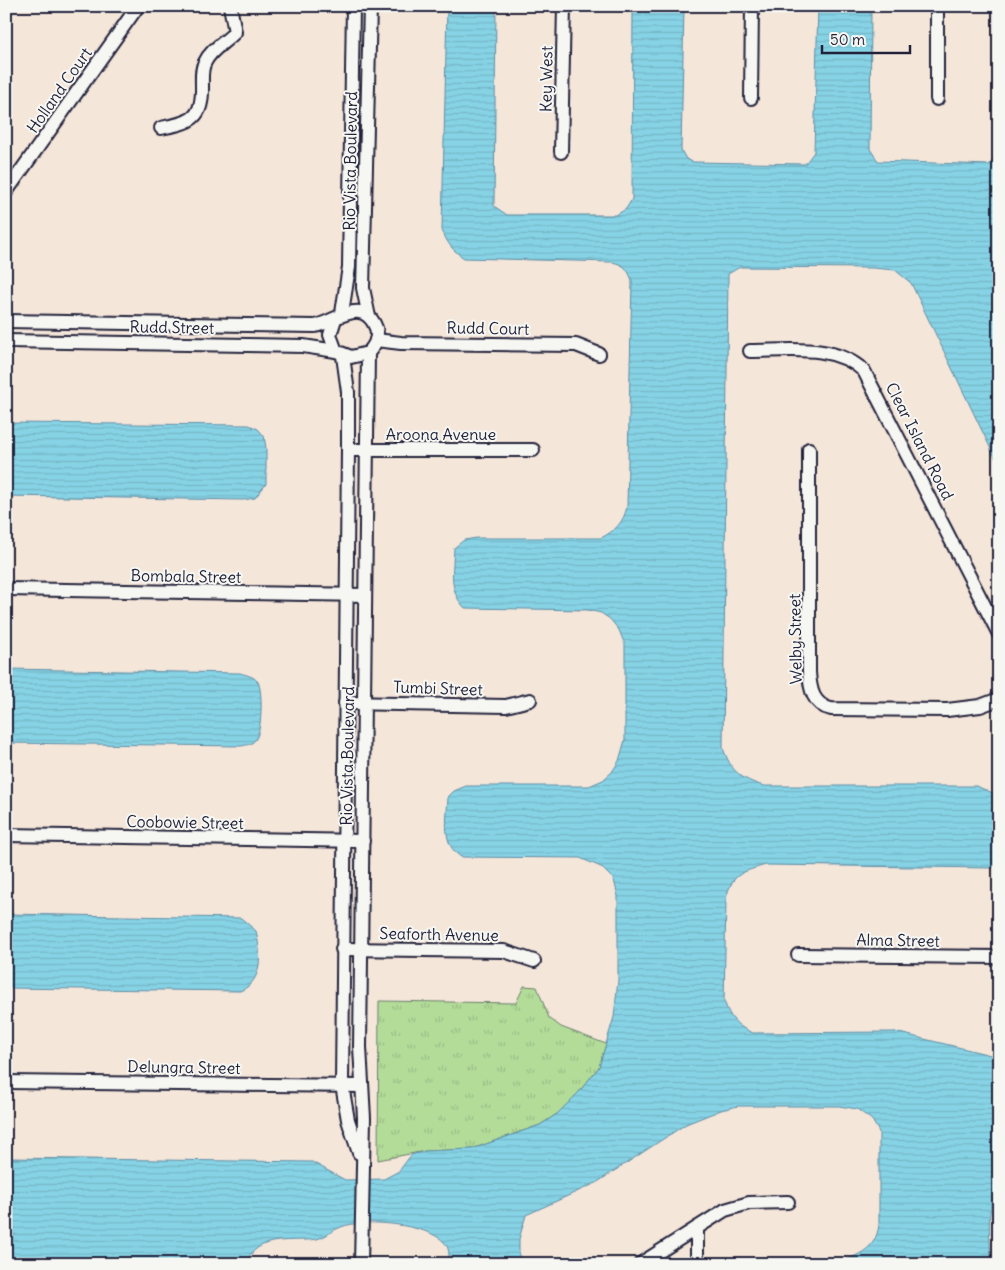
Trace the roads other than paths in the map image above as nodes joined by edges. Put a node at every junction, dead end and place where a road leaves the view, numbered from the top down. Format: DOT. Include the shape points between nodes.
graph roads {
  1 [pos="138,6"];
  2 [pos="230,6"];
  3 [pos="353,6"];
  4 [pos="370,6"];
  5 [pos="564,6"];
  6 [pos="752,6"];
  7 [pos="938,6"];
  8 [pos="751,98"];
  9 [pos="937,99"];
  10 [pos="161,128"];
  11 [pos="562,152"];
  12 [pos="6,192"];
  13 [pos="339,316"];
  14 [pos="369,317"];
  15 [pos="6,321"];
  16 [pos="85,323"];
  17 [pos="376,340"];
  18 [pos="6,341"];
  19 [pos="85,342"];
  20 [pos="750,351"];
  21 [pos="340,353"];
  22 [pos="368,353"];
  23 [pos="599,354"];
  24 [pos="348,450"];
  25 [pos="368,450"];
  26 [pos="533,450"];
  27 [pos="809,450"];
  28 [pos="6,589"];
  29 [pos="346,595"];
  30 [pos="365,595"];
  31 [pos="999,634"];
  32 [pos="999,699"];
  33 [pos="530,700"];
  34 [pos="364,702"];
  35 [pos="345,703"];
  36 [pos="6,835"];
  37 [pos="343,841"];
  38 [pos="363,841"];
  39 [pos="362,949"];
  40 [pos="342,950"];
  41 [pos="798,955"];
  42 [pos="999,957"];
  43 [pos="534,962"];
  44 [pos="6,1082"];
  45 [pos="342,1086"];
  46 [pos="361,1086"];
  47 [pos="362,1160"];
  48 [pos="788,1202"];
  49 [pos="697,1228"];
  50 [pos="361,1264"];
  51 [pos="640,1264"];
  52 [pos="697,1264"];
  1 -- 12 [label="street, Holland Court"];
  2 -- 10 [label="street" via="235,32 205,61 203,98 197,115 185,123"];
  3 -- 13 [label="street, Rio Vista Boulevard" via="349,267"];
  4 -- 14 [label="street, Rio Vista Boulevard" via="363,288"];
  5 -- 11 [label="street, Key West"];
  6 -- 8 [label="street"];
  7 -- 9 [label="street"];
  13 -- 14 [label="street" via="362,312"];
  13 -- 16 [label="street, Rudd Street" via="327,323 304,326"];
  13 -- 21 [label="street" via="330,335"];
  14 -- 17 [label="street" via="375,326"];
  15 -- 16 [label="street, Rudd Street"];
  16 -- 19 [label="street"];
  17 -- 22 [label="street"];
  17 -- 23 [label="street, Rudd Court" via="576,345"];
  18 -- 19 [label="street, Rudd Street"];
  19 -- 21 [label="street, Rudd Street" via="303,346"];
  20 -- 31 [label="street, Clear Island Road" via="820,351 855,363 864,371"];
  21 -- 22 [label="street" via="351,357"];
  21 -- 24 [label="street, Rio Vista Boulevard" via="348,392"];
  22 -- 25 [label="street, Rio Vista Boulevard"];
  24 -- 25 [label="street, Aroona Avenue"];
  24 -- 29 [label="street, Rio Vista Boulevard"];
  25 -- 26 [label="street, Aroona Avenue"];
  25 -- 30 [label="street, Rio Vista Boulevard"];
  27 -- 32 [label="street, Welby Street" via="809,672 810,687 816,699 831,709 947,710 980,706"];
  28 -- 29 [label="street, Bombala Street"];
  29 -- 30 [label="street, Bombala Street"];
  29 -- 35 [label="street, Rio Vista Boulevard"];
  30 -- 34 [label="street, Rio Vista Boulevard"];
  33 -- 34 [label="street, Tumbi Street" via="506,706"];
  34 -- 35 [label="street, Tumbi Street"];
  34 -- 38 [label="street, Rio Vista Boulevard"];
  35 -- 37 [label="street, Rio Vista Boulevard"];
  36 -- 37 [label="street, Coobowie Street"];
  37 -- 38 [label="street, Coobowie Street"];
  37 -- 40 [label="street, Rio Vista Boulevard"];
  38 -- 39 [label="street, Rio Vista Boulevard"];
  39 -- 40 [label="street, Seaforth Avenue"];
  39 -- 43 [label="street, Seaforth Avenue" via="504,951"];
  39 -- 46 [label="street, Rio Vista Boulevard"];
  40 -- 45 [label="street, Rio Vista Boulevard"];
  41 -- 42 [label="street, Alma Street"];
  44 -- 45 [label="street, Delungra Street"];
  45 -- 46 [label="street, Delungra Street"];
  45 -- 47 [label="street, Rio Vista Boulevard" via="348,1120"];
  46 -- 47 [label="street, Rio Vista Boulevard" via="364,1118"];
  47 -- 50 [label="street, Rio Vista Boulevard"];
  48 -- 49 [label="street" via="749,1204 725,1210"];
  49 -- 51 [label="street"];
  49 -- 52 [label="street"];
}
